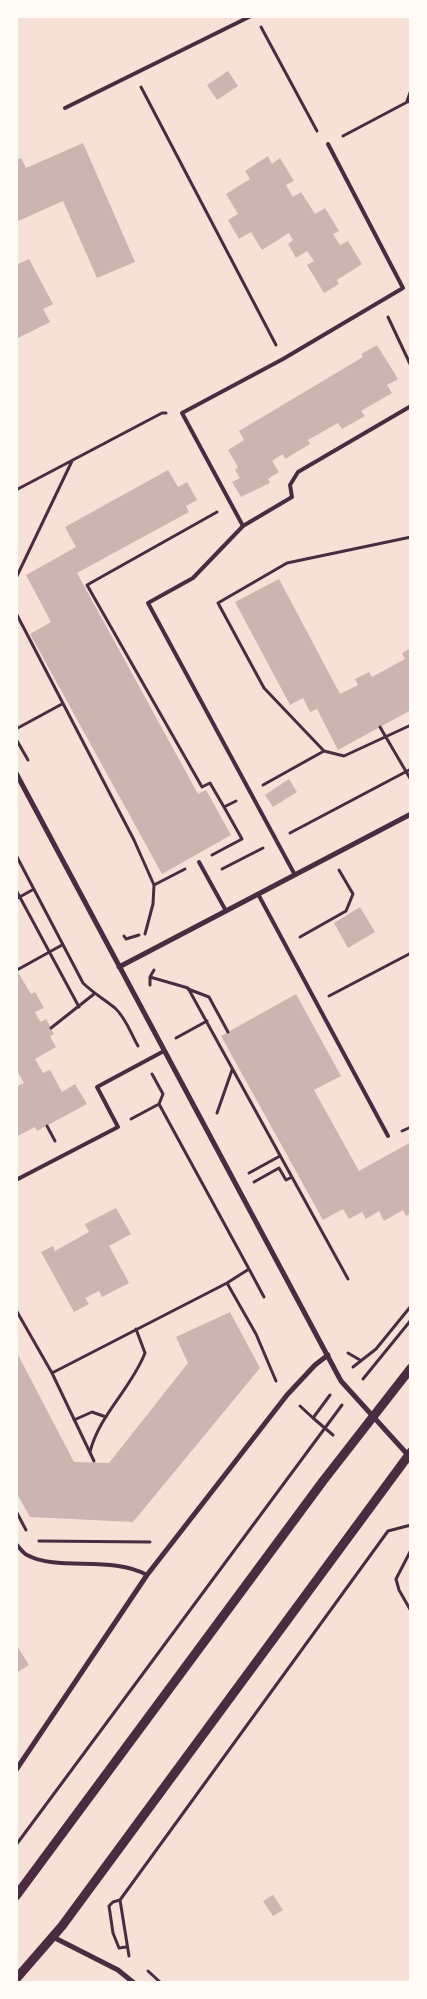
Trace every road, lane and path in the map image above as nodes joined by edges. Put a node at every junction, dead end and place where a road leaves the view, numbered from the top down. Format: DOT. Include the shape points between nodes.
graph roads {
  1 [pos="251,16"];
  2 [pos="260,25"];
  3 [pos="134,74"];
  4 [pos="411,90"];
  5 [pos="409,101"];
  6 [pos="65,108"];
  7 [pos="328,144"];
  8 [pos="380,301"];
  9 [pos="283,359"];
  10 [pos="411,366"];
  11 [pos="411,406"];
  12 [pos="182,413"];
  13 [pos="73,460"];
  14 [pos="16,490"];
  15 [pos="243,526"];
  16 [pos="411,537"];
  17 [pos="16,578"];
  18 [pos="17,616"];
  19 [pos="62,704"];
  20 [pos="380,727"];
  21 [pos="16,729"];
  22 [pos="324,751"];
  23 [pos="411,769"];
  24 [pos="406,771"];
  25 [pos="16,773"];
  26 [pos="411,780"];
  27 [pos="411,814"];
  28 [pos="16,855"];
  29 [pos="332,856"];
  30 [pos="199,862"];
  31 [pos="18,864"];
  32 [pos="295,875"];
  33 [pos="34,889"];
  34 [pos="16,890"];
  35 [pos="258,894"];
  36 [pos="18,898"];
  37 [pos="226,911"];
  38 [pos="62,945"];
  39 [pos="285,945"];
  40 [pos="152,950"];
  41 [pos="49,952"];
  42 [pos="411,953"];
  43 [pos="119,967"];
  44 [pos="17,970"];
  45 [pos="150,977"];
  46 [pos="188,988"];
  47 [pos="150,992"];
  48 [pos="94,994"];
  49 [pos="316,1003"];
  50 [pos="79,1007"];
  51 [pos="207,1021"];
  52 [pos="51,1028"];
  53 [pos="170,1029"];
  54 [pos="228,1032"];
  55 [pos="175,1038"];
  56 [pos="180,1046"];
  57 [pos="164,1051"];
  58 [pos="146,1062"];
  59 [pos="233,1069"];
  60 [pos="159,1104"];
  61 [pos="212,1106"];
  62 [pos="118,1127"];
  63 [pos="388,1136"];
  64 [pos="280,1156"];
  65 [pos="244,1164"];
  66 [pos="249,1172"];
  67 [pos="292,1177"];
  68 [pos="16,1180"];
  69 [pos="254,1183"];
  70 [pos="258,1191"];
  71 [pos="249,1269"];
  72 [pos="348,1279"];
  73 [pos="227,1283"];
  74 [pos="264,1297"];
  75 [pos="16,1310"];
  76 [pos="411,1320"];
  77 [pos="136,1330"];
  78 [pos="345,1349"];
  79 [pos="328,1355"];
  80 [pos="360,1360"];
  81 [pos="411,1368"];
  82 [pos="52,1373"];
  83 [pos="277,1383"];
  84 [pos="351,1393"];
  85 [pos="106,1417"];
  86 [pos="372,1418"];
  87 [pos="74,1420"];
  88 [pos="90,1453"];
  89 [pos="410,1456"];
  90 [pos="94,1461"];
  91 [pos="16,1511"];
  92 [pos="411,1526"];
  93 [pos="28,1533"];
  94 [pos="154,1539"];
  95 [pos="32,1541"];
  96 [pos="16,1544"];
  97 [pos="411,1550"];
  98 [pos="147,1574"];
  99 [pos="411,1612"];
  100 [pos="16,1770"];
  101 [pos="16,1845"];
  102 [pos="16,1896"];
  103 [pos="120,1900"];
  104 [pos="52,1937"];
  105 [pos="16,1979"];
  106 [pos="134,1983"];
  1 -- 3 [label="lane"];
  2 -- 7 [label="path" via="318,133"];
  3 -- 6 [label="lane"];
  3 -- 9 [label="path"];
  4 -- 5 [label="path"];
  5 -- 7 [label="path"];
  7 -- 8 [label="lane" via="403,288"];
  8 -- 9 [label="lane"];
  8 -- 10 [label="path"];
  9 -- 12 [label="lane"];
  11 -- 15 [label="lane" via="298,472 290,486 292,497"];
  12 -- 13 [label="path" via="162,413"];
  12 -- 15 [label="lane"];
  13 -- 14 [label="path"];
  13 -- 17 [label="path"];
  15 -- 32 [label="lane" via="193,578 148,603"];
  16 -- 22 [label="path" via="287,563 218,603 264,688"];
  18 -- 19 [label="path"];
  19 -- 21 [label="path"];
  19 -- 40 [label="path" via="134,840 154,885 153,904 145,933"];
  20 -- 24 [label="path"];
  23 -- 24 [label="path"];
  24 -- 26 [label="path"];
  25 -- 43 [label="street"];
  27 -- 29 [label="street"];
  28 -- 31 [label="path"];
  29 -- 32 [label="street"];
  29 -- 39 [label="path" via="353,894 346,911"];
  30 -- 37 [label="lane"];
  31 -- 33 [label="path"];
  32 -- 35 [label="street"];
  33 -- 36 [label="path"];
  33 -- 38 [label="path"];
  34 -- 36 [label="path"];
  35 -- 37 [label="street"];
  35 -- 39 [label="lane"];
  36 -- 41 [label="path"];
  37 -- 40 [label="street"];
  38 -- 41 [label="path"];
  38 -- 48 [label="path" via="83,983"];
  39 -- 49 [label="lane"];
  40 -- 43 [label="street"];
  40 -- 45 [label="path" via="157,963"];
  41 -- 44 [label="path"];
  41 -- 50 [label="path"];
  42 -- 49 [label="path"];
  43 -- 57 [label="street"];
  45 -- 46 [label="path"];
  45 -- 47 [label="path"];
  46 -- 51 [label="path"];
  46 -- 54 [label="path" via="209,996"];
  48 -- 50 [label="path"];
  48 -- 58 [label="path" via="116,1009"];
  49 -- 63 [label="lane"];
  50 -- 52 [label="path"];
  51 -- 55 [label="path"];
  51 -- 59 [label="path"];
  53 -- 55 [label="path"];
  55 -- 56 [label="path"];
  57 -- 58 [label="lane"];
  57 -- 79 [label="street"];
  58 -- 60 [label="path" via="163,1094"];
  58 -- 62 [label="lane" via="97,1087"];
  59 -- 61 [label="path" via="217,1114"];
  59 -- 64 [label="path"];
  60 -- 62 [label="path"];
  60 -- 71 [label="path"];
  62 -- 68 [label="lane"];
  64 -- 66 [label="path"];
  64 -- 67 [label="path"];
  65 -- 66 [label="path"];
  66 -- 69 [label="path"];
  67 -- 69 [label="path" via="286,1180 279,1168"];
  67 -- 72 [label="path"];
  69 -- 70 [label="path"];
  71 -- 73 [label="path"];
  71 -- 74 [label="path"];
  73 -- 77 [label="path"];
  73 -- 83 [label="path" via="256,1334"];
  75 -- 82 [label="path"];
  76 -- 84 [label="path"];
  77 -- 82 [label="path"];
  77 -- 85 [label="path" via="145,1353 139,1370"];
  78 -- 80 [label="path" via="350,1356"];
  79 -- 84 [label="street"];
  79 -- 98 [label="street" via="315,1365 265,1423"];
  81 -- 86 [label="street"];
  82 -- 87 [label="path"];
  84 -- 86 [label="street"];
  84 -- 101 [label="path"];
  85 -- 87 [label="path" via="92,1412"];
  85 -- 88 [label="path" via="93,1440"];
  86 -- 89 [label="street"];
  86 -- 102 [label="street"];
  87 -- 88 [label="path"];
  88 -- 90 [label="path"];
  89 -- 104 [label="street"];
  91 -- 93 [label="path"];
  92 -- 103 [label="path" via="388,1531"];
  94 -- 95 [label="path" via="148,1544"];
  96 -- 98 [label="lane" via="26,1554 44,1560 134,1567"];
  97 -- 99 [label="path" via="396,1579"];
  98 -- 100 [label="street"];
  103 -- 103 [label="path" via="126,1947 119,1948 109,1906"];
  104 -- 105 [label="street"];
  104 -- 106 [label="street" via="118,1970"];
}
